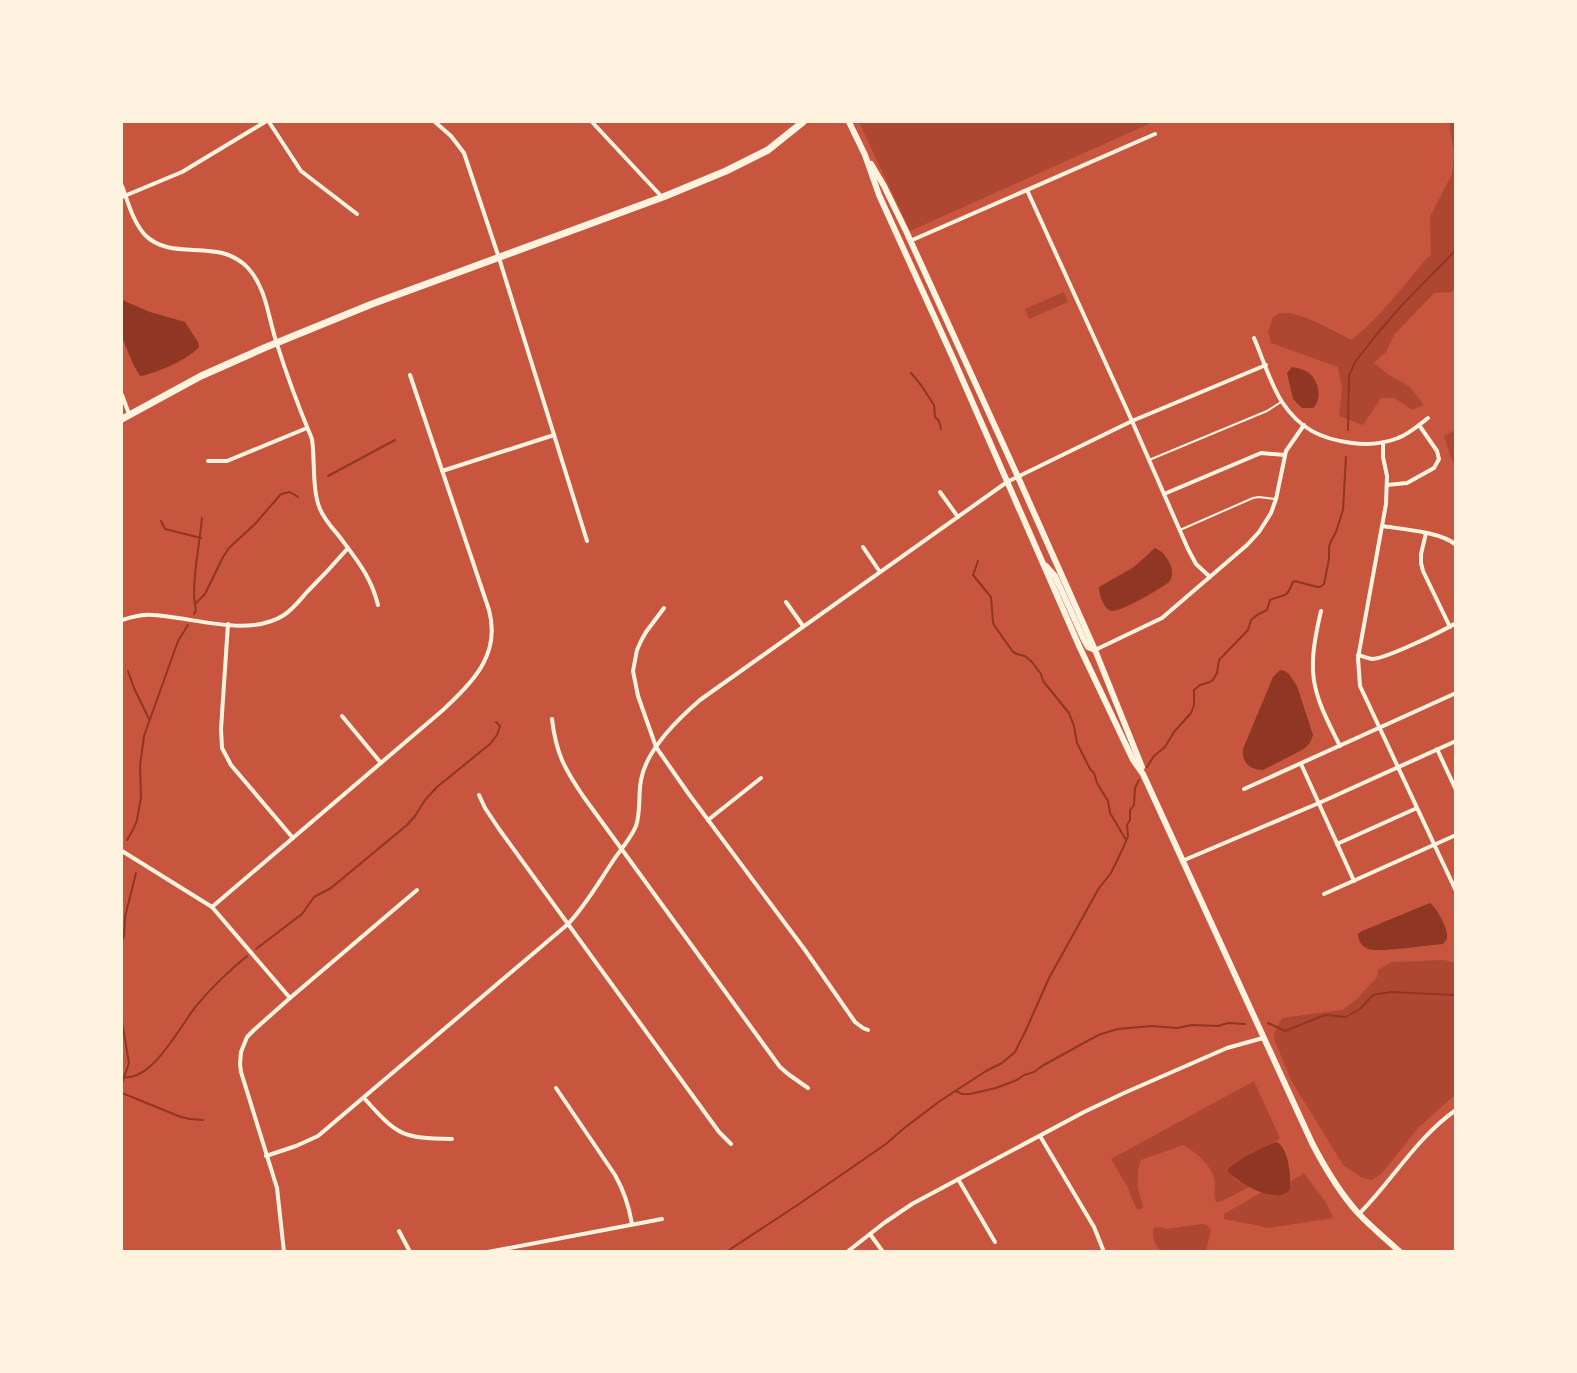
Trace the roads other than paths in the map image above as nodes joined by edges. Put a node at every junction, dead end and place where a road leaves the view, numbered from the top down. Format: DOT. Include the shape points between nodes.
graph roads {
  1 [pos="267,122"];
  2 [pos="435,122"];
  3 [pos="592,122"];
  4 [pos="803,122"];
  5 [pos="849,122"];
  6 [pos="1155,134"];
  7 [pos="864,155"];
  8 [pos="122,186"];
  9 [pos="1027,190"];
  10 [pos="124,197"];
  11 [pos="663,197"];
  12 [pos="357,214"];
  13 [pos="910,241"];
  14 [pos="499,258"];
  15 [pos="1254,338"];
  16 [pos="276,343"];
  17 [pos="1266,365"];
  18 [pos="410,375"];
  19 [pos="122,395"];
  20 [pos="1282,402"];
  21 [pos="130,415"];
  22 [pos="1428,418"];
  23 [pos="122,419"];
  24 [pos="1132,421"];
  25 [pos="1304,425"];
  26 [pos="1419,425"];
  27 [pos="307,428"];
  28 [pos="554,435"];
  29 [pos="1383,442"];
  30 [pos="1286,455"];
  31 [pos="1149,460"];
  32 [pos="208,461"];
  33 [pos="442,471"];
  34 [pos="1018,477"];
  35 [pos="1007,482"];
  36 [pos="1387,485"];
  37 [pos="940,492"];
  38 [pos="1164,494"];
  39 [pos="1276,499"];
  40 [pos="958,517"];
  41 [pos="1382,526"];
  42 [pos="1180,530"];
  43 [pos="1426,533"];
  44 [pos="587,542"];
  45 [pos="1455,544"];
  46 [pos="863,547"];
  47 [pos="348,548"];
  48 [pos="1042,561"];
  49 [pos="880,572"];
  50 [pos="1210,577"];
  51 [pos="786,602"];
  52 [pos="378,605"];
  53 [pos="664,608"];
  54 [pos="1321,611"];
  55 [pos="122,620"];
  56 [pos="1455,623"];
  57 [pos="228,624"];
  58 [pos="803,626"];
  59 [pos="1450,627"];
  60 [pos="1095,650"];
  61 [pos="1358,655"];
  62 [pos="1455,693"];
  63 [pos="342,716"];
  64 [pos="552,719"];
  65 [pos="1379,727"];
  66 [pos="1455,741"];
  67 [pos="1340,746"];
  68 [pos="656,747"];
  69 [pos="1437,749"];
  70 [pos="381,763"];
  71 [pos="1301,764"];
  72 [pos="1398,766"];
  73 [pos="1143,774"];
  74 [pos="761,778"];
  75 [pos="1244,789"];
  76 [pos="1455,790"];
  77 [pos="479,795"];
  78 [pos="1319,803"];
  79 [pos="1417,808"];
  80 [pos="708,820"];
  81 [pos="1455,835"];
  82 [pos="293,838"];
  83 [pos="1338,844"];
  84 [pos="1435,844"];
  85 [pos="622,849"];
  86 [pos="122,851"];
  87 [pos="1182,861"];
  88 [pos="1354,881"];
  89 [pos="417,890"];
  90 [pos="1455,891"];
  91 [pos="1324,894"];
  92 [pos="213,908"];
  93 [pos="568,924"];
  94 [pos="290,998"];
  95 [pos="868,1030"];
  96 [pos="1263,1038"];
  97 [pos="556,1088"];
  98 [pos="808,1088"];
  99 [pos="364,1098"];
  100 [pos="1455,1110"];
  101 [pos="1040,1136"];
  102 [pos="452,1139"];
  103 [pos="731,1144"];
  104 [pos="267,1156"];
  105 [pos="958,1179"];
  106 [pos="1359,1214"];
  107 [pos="662,1219"];
  108 [pos="632,1224"];
  109 [pos="399,1231"];
  110 [pos="870,1234"];
  111 [pos="995,1242"];
  112 [pos="284,1251"];
  113 [pos="410,1251"];
  114 [pos="489,1251"];
  115 [pos="847,1251"];
  116 [pos="883,1251"];
  117 [pos="1104,1251"];
  118 [pos="1400,1251"];
  1 -- 10 [label="street" via="182,172"];
  1 -- 12 [label="street" via="301,171"];
  2 -- 14 [label="street" via="464,153"];
  3 -- 11 [label="street"];
  4 -- 11 [label="main road" via="768,150"];
  5 -- 7 [label="main road"];
  6 -- 9 [label="street"];
  7 -- 13 [label="main road" via="884,186"];
  7 -- 35 [label="main road"];
  8 -- 10 [label="street"];
  9 -- 13 [label="street"];
  9 -- 24 [label="street"];
  10 -- 16 [label="street" via="140,228 161,245 212,250 242,262 261,287"];
  11 -- 14 [label="main road"];
  13 -- 34 [label="main road"];
  14 -- 16 [label="main road"];
  14 -- 28 [label="street"];
  15 -- 17 [label="street"];
  16 -- 21 [label="main road" via="201,376"];
  16 -- 27 [label="street"];
  17 -- 20 [label="street"];
  17 -- 24 [label="street"];
  18 -- 33 [label="street"];
  19 -- 21 [label="street"];
  20 -- 25 [label="street"];
  20 -- 31 [label="lane"];
  21 -- 23 [label="main road"];
  22 -- 26 [label="street"];
  24 -- 31 [label="street"];
  24 -- 34 [label="street"];
  25 -- 29 [label="street" via="1337,441"];
  25 -- 30 [label="street"];
  26 -- 29 [label="street" via="1403,436"];
  26 -- 36 [label="street" via="1439,459 1434,468 1407,483"];
  27 -- 32 [label="street" via="227,461"];
  27 -- 47 [label="street" via="312,439 320,511"];
  28 -- 33 [label="street"];
  28 -- 44 [label="street"];
  29 -- 36 [label="street"];
  30 -- 38 [label="street" via="1261,453"];
  30 -- 39 [label="street"];
  31 -- 38 [label="street"];
  33 -- 70 [label="street" via="492,619 491,647 461,693"];
  34 -- 35 [label="street"];
  34 -- 60 [label="main road"];
  35 -- 40 [label="street"];
  35 -- 48 [label="main road"];
  36 -- 41 [label="street"];
  37 -- 40 [label="street"];
  38 -- 42 [label="street"];
  39 -- 42 [label="lane" via="1253,498"];
  39 -- 50 [label="street" via="1259,532"];
  40 -- 49 [label="street"];
  41 -- 43 [label="street"];
  41 -- 61 [label="street"];
  42 -- 50 [label="street" via="1196,564"];
  43 -- 45 [label="street"];
  43 -- 59 [label="street" via="1421,554 1423,571"];
  46 -- 49 [label="street"];
  47 -- 52 [label="street" via="373,585"];
  47 -- 57 [label="street" via="283,616 255,625"];
  48 -- 60 [label="main road" via="1055,576 1088,647"];
  48 -- 73 [label="main road" via="1110,713"];
  49 -- 58 [label="street"];
  50 -- 60 [label="street" via="1162,618"];
  51 -- 58 [label="street"];
  53 -- 68 [label="street" via="641,641 633,671"];
  54 -- 67 [label="street" via="1313,675 1321,706"];
  55 -- 57 [label="street" via="153,615"];
  56 -- 59 [label="street"];
  57 -- 82 [label="street" via="222,748 231,765"];
  58 -- 68 [label="street" via="690,708"];
  59 -- 61 [label="street" via="1382,657"];
  60 -- 73 [label="main road"];
  61 -- 65 [label="street" via="1360,687"];
  62 -- 65 [label="street"];
  63 -- 70 [label="street"];
  64 -- 85 [label="street" via="556,747 569,776"];
  65 -- 67 [label="street"];
  65 -- 72 [label="street"];
  66 -- 69 [label="street"];
  67 -- 71 [label="street"];
  68 -- 80 [label="street"];
  68 -- 85 [label="street" via="641,779 636,825"];
  69 -- 72 [label="street"];
  69 -- 76 [label="street"];
  70 -- 82 [label="street"];
  71 -- 75 [label="street"];
  71 -- 78 [label="street"];
  72 -- 78 [label="street"];
  72 -- 79 [label="street"];
  73 -- 87 [label="main road"];
  74 -- 80 [label="street"];
  77 -- 93 [label="street" via="484,808"];
  78 -- 83 [label="street"];
  78 -- 87 [label="street"];
  79 -- 83 [label="street"];
  79 -- 84 [label="street"];
  80 -- 95 [label="street" via="855,1022"];
  81 -- 84 [label="street"];
  82 -- 92 [label="street"];
  83 -- 88 [label="street"];
  84 -- 88 [label="street"];
  84 -- 90 [label="street"];
  85 -- 93 [label="street"];
  85 -- 98 [label="street" via="780,1067"];
  86 -- 92 [label="street"];
  87 -- 96 [label="main road"];
  88 -- 91 [label="street"];
  89 -- 94 [label="street"];
  92 -- 94 [label="street"];
  93 -- 99 [label="street"];
  93 -- 103 [label="street"];
  94 -- 104 [label="street" via="254,1030 241,1052 242,1078"];
  96 -- 101 [label="street" via="1227,1048 1124,1093"];
  96 -- 106 [label="main road" via="1326,1169"];
  97 -- 108 [label="street" via="615,1175"];
  99 -- 102 [label="street" via="402,1134"];
  99 -- 104 [label="street" via="318,1136"];
  100 -- 106 [label="street" via="1430,1132"];
  101 -- 105 [label="street"];
  101 -- 117 [label="street"];
  104 -- 112 [label="street" via="277,1188"];
  105 -- 110 [label="street" via="912,1204"];
  105 -- 111 [label="street"];
  106 -- 118 [label="main road"];
  107 -- 108 [label="street"];
  108 -- 114 [label="street"];
  109 -- 113 [label="street"];
  110 -- 115 [label="street"];
  110 -- 116 [label="street"];
}
